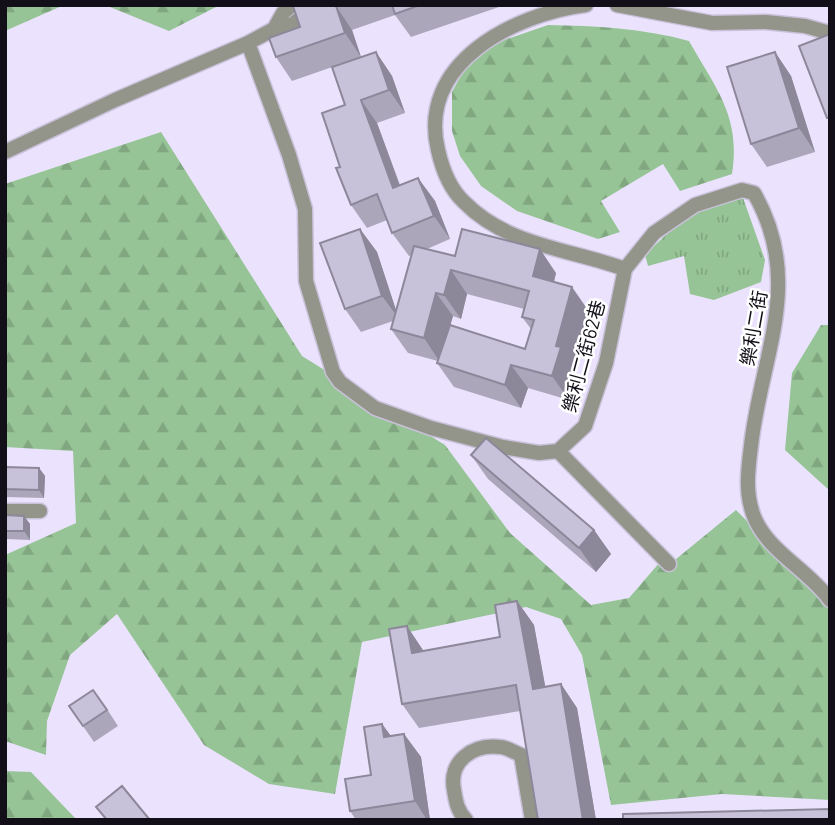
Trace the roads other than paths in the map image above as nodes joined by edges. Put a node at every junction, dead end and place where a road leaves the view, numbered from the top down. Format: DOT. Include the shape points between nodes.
graph roads {
  1 [pos="292,5"];
  2 [pos="316,5"];
  3 [pos="586,5"];
  4 [pos="617,5"];
  5 [pos="274,29"];
  6 [pos="830,33"];
  7 [pos="248,43"];
  8 [pos="5,152"];
  9 [pos="625,270"];
  10 [pos="558,452"];
  11 [pos="5,511"];
  12 [pos="40,511"];
  13 [pos="669,564"];
  14 [pos="830,600"];
  15 [pos="466,820"];
  16 [pos="532,820"];
  1 -- 5 [label="street"];
  2 -- 5 [label="street" via="293,24"];
  3 -- 9 [label="street" via="525,21 481,43 461,61 440,95 433,132 442,168 462,201 492,225 539,246"];
  4 -- 6 [label="street" via="712,23 766,22"];
  5 -- 7 [label="street"];
  7 -- 8 [label="street"];
  7 -- 10 [label="street" via="305,209 306,281 340,382 375,408 431,428 503,447"];
  9 -- 10 [label="street, 樂利二街62巷" via="606,363 584,426"];
  9 -- 14 [label="street, 樂利二街" via="654,233 695,205 742,190 754,193 764,209 779,265 780,292 754,420 746,487 753,516 769,542"];
  10 -- 13 [label="street"];
  11 -- 12 [label="street"];
  15 -- 16 [label="street" via="458,811 452,782 457,761 470,751 501,747 521,755"];
}
